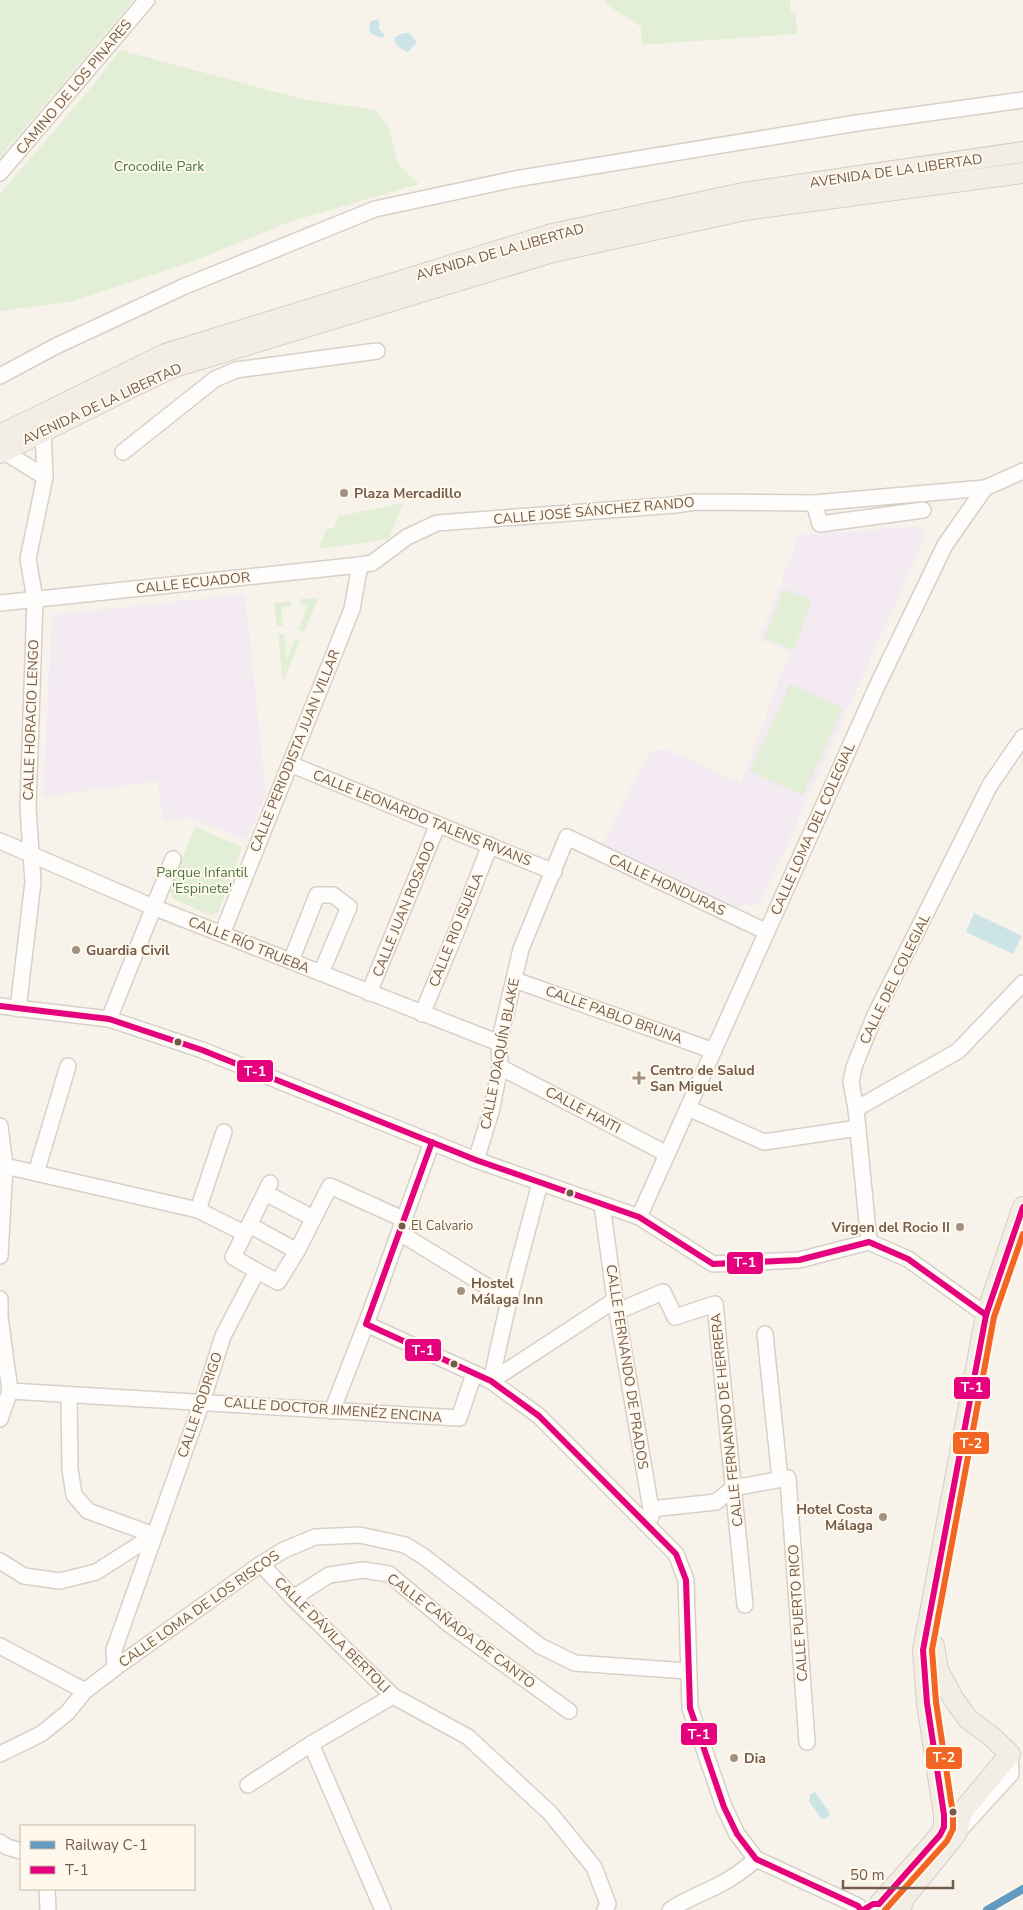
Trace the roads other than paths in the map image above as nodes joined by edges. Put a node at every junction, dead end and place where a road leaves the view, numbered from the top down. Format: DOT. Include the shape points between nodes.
graph roads {
  1 [pos="147,0"];
  2 [pos="1023,100"];
  3 [pos="1023,152"];
  4 [pos="0,173"];
  5 [pos="1023,174"];
  6 [pos="377,351"];
  7 [pos="0,376"];
  8 [pos="43,431"];
  9 [pos="1,446"];
  10 [pos="123,452"];
  11 [pos="1023,471"];
  12 [pos="45,477"];
  13 [pos="985,488"];
  14 [pos="814,503"];
  15 [pos="924,510"];
  16 [pos="384,555"];
  17 [pos="360,565"];
  18 [pos="35,600"];
  19 [pos="0,603"];
  20 [pos="1023,737"];
  21 [pos="290,764"];
  22 [pos="438,824"];
  23 [pos="567,838"];
  24 [pos="0,841"];
  25 [pos="490,845"];
  26 [pos="31,854"];
  27 [pos="173,859"];
  28 [pos="554,872"];
  29 [pos="154,907"];
  30 [pos="767,932"];
  31 [pos="222,934"];
  32 [pos="291,961"];
  33 [pos="321,973"];
  34 [pos="515,980"];
  35 [pos="1023,984"];
  36 [pos="369,993"];
  37 [pos="0,1006"];
  38 [pos="18,1010"];
  39 [pos="422,1014"];
  40 [pos="109,1019"];
  41 [pos="499,1043"];
  42 [pos="714,1051"];
  43 [pos="68,1066"];
  44 [pos="500,1067"];
  45 [pos="688,1108"];
  46 [pos="856,1109"];
  47 [pos="0,1126"];
  48 [pos="858,1128"];
  49 [pos="224,1132"];
  50 [pos="432,1142"];
  51 [pos="667,1154"];
  52 [pos="476,1160"];
  53 [pos="5,1166"];
  54 [pos="36,1173"];
  55 [pos="540,1183"];
  56 [pos="602,1205"];
  57 [pos="1023,1208"];
  58 [pos="198,1210"];
  59 [pos="639,1217"];
  60 [pos="313,1218"];
  61 [pos="402,1226"];
  62 [pos="249,1230"];
  63 [pos="869,1242"];
  64 [pos="297,1251"];
  65 [pos="0,1256"];
  66 [pos="257,1271"];
  67 [pos="0,1299"];
  68 [pos="510,1300"];
  69 [pos="617,1306"];
  70 [pos="986,1315"];
  71 [pos="366,1324"];
  72 [pos="765,1334"];
  73 [pos="2,1338"];
  74 [pos="474,1374"];
  75 [pos="490,1381"];
  76 [pos="10,1392"];
  77 [pos="69,1395"];
  78 [pos="202,1402"];
  79 [pos="332,1411"];
  80 [pos="0,1419"];
  81 [pos="780,1479"];
  82 [pos="733,1488"];
  83 [pos="651,1509"];
  84 [pos="650,1529"];
  85 [pos="154,1536"];
  86 [pos="0,1562"];
  87 [pos="262,1564"];
  88 [pos="293,1598"];
  89 [pos="745,1605"];
  90 [pos="930,1608"];
  91 [pos="0,1646"];
  92 [pos="115,1668"];
  93 [pos="688,1671"];
  94 [pos="85,1691"];
  95 [pos="393,1696"];
  96 [pos="569,1711"];
  97 [pos="807,1742"];
  98 [pos="311,1744"];
  99 [pos="0,1754"];
  100 [pos="248,1785"];
  101 [pos="948,1835"];
  102 [pos="0,1842"];
  103 [pos="20,1851"];
  104 [pos="756,1859"];
  105 [pos="48,1890"];
  106 [pos="874,1908"];
  107 [pos="48,1910"];
  108 [pos="383,1910"];
  109 [pos="605,1910"];
  110 [pos="670,1910"];
  111 [pos="900,1910"];
  1 -- 4 [label="street, CAMINO DE LOS PINARES"];
  2 -- 7 [label="street" via="857,123 525,178 375,209 185,286"];
  3 -- 9 [label="main road, AVENIDA DE LA LIBERTAD" via="743,193 552,234 165,354"];
  5 -- 8 [label="main road, AVENIDA DE LA LIBERTAD" via="745,210 553,252 171,368"];
  6 -- 10 [label="street" via="225,374"];
  8 -- 9 [label="main road, AVENIDA DE LA LIBERTAD"];
  8 -- 12 [label="street, CALLE HORACIO LENGO"];
  9 -- 12 [label="street"];
  11 -- 13 [label="street"];
  12 -- 18 [label="street, CALLE HORACIO LENGO" via="28,559"];
  13 -- 14 [label="street, CALLE JOSÉ SÁNCHEZ RANDO"];
  13 -- 30 [label="street, CALLE LOMA DEL COLEGIAL" via="945,545 877,686"];
  14 -- 15 [label="street" via="820,524"];
  14 -- 16 [label="street, CALLE JOSÉ SÁNCHEZ RANDO" via="695,502 437,523 407,538"];
  16 -- 17 [label="street, CALLE ECUADOR" via="372,563"];
  17 -- 18 [label="street, CALLE ECUADOR"];
  17 -- 21 [label="street, CALLE PERIODISTA JUAN VILLAR" via="352,609"];
  18 -- 19 [label="street, CALLE ECUADOR"];
  18 -- 26 [label="street, CALLE HORACIO LENGO" via="28,808"];
  20 -- 46 [label="street, CALLE DEL COLEGIAL" via="990,784 875,1015 851,1082"];
  21 -- 22 [label="street, CALLE LEONARDO TALENS RIVANS"];
  21 -- 31 [label="street, CALLE PERIODISTA JUAN VILLAR"];
  22 -- 25 [label="street, CALLE LEONARDO TALENS RIVANS"];
  22 -- 36 [label="street, CALLE JUAN ROSADO"];
  23 -- 28 [label="street, CALLE JOAQUÍN BLAKE"];
  23 -- 30 [label="street, CALLE HONDURAS"];
  24 -- 26 [label="street, CALLE RÍO TRUEBA"];
  25 -- 28 [label="street, CALLE LEONARDO TALENS RIVANS"];
  25 -- 39 [label="street, CALLE RIO ISUELA"];
  26 -- 29 [label="street, CALLE RÍO TRUEBA"];
  26 -- 38 [label="street, CALLE HORACIO LENGO" via="33,882"];
  27 -- 29 [label="street"];
  28 -- 34 [label="street, CALLE JOAQUÍN BLAKE" via="521,949"];
  29 -- 31 [label="street, CALLE RÍO TRUEBA"];
  29 -- 40 [label="street"];
  30 -- 42 [label="street, CALLE LOMA DEL COLEGIAL"];
  31 -- 32 [label="street, CALLE RÍO TRUEBA"];
  32 -- 33 [label="street, CALLE RÍO TRUEBA"];
  32 -- 33 [label="street" via="317,895 333,895 349,907"];
  33 -- 36 [label="street, CALLE RÍO TRUEBA"];
  34 -- 41 [label="street, CALLE JOAQUÍN BLAKE"];
  34 -- 42 [label="street, CALLE PABLO BRUNA"];
  35 -- 46 [label="street" via="958,1051"];
  36 -- 39 [label="street, CALLE RÍO TRUEBA"];
  37 -- 38 [label="street"];
  38 -- 40 [label="street"];
  39 -- 41 [label="street, CALLE RÍO TRUEBA"];
  40 -- 50 [label="street" via="202,1050"];
  41 -- 44 [label="street, CALLE JOAQUÍN BLAKE"];
  42 -- 45 [label="street, CALLE LOMA DEL COLEGIAL"];
  43 -- 54 [label="street"];
  44 -- 51 [label="street, CALLE HAITI"];
  44 -- 52 [label="street, CALLE JOAQUÍN BLAKE" via="491,1112"];
  45 -- 48 [label="street" via="764,1142"];
  45 -- 51 [label="street, CALLE LOMA DEL COLEGIAL"];
  46 -- 48 [label="street, CALLE DEL COLEGIAL"];
  47 -- 53 [label="street"];
  48 -- 63 [label="street, CALLE DEL COLEGIAL"];
  49 -- 58 [label="street"];
  50 -- 52 [label="street"];
  50 -- 61 [label="street"];
  51 -- 59 [label="street, CALLE LOMA DEL COLEGIAL"];
  52 -- 55 [label="street"];
  53 -- 54 [label="street"];
  53 -- 65 [label="street"];
  54 -- 58 [label="street"];
  55 -- 56 [label="street"];
  55 -- 68 [label="street"];
  56 -- 59 [label="street"];
  56 -- 69 [label="street, CALLE FERNANDO DE PRADOS"];
  57 -- 70 [label="main road"];
  58 -- 62 [label="street"];
  59 -- 63 [label="street" via="713,1264 799,1260"];
  60 -- 61 [label="street" via="330,1186"];
  60 -- 62 [label="street" via="271,1189"];
  60 -- 64 [label="street"];
  61 -- 68 [label="street"];
  61 -- 71 [label="street"];
  62 -- 64 [label="street"];
  62 -- 66 [label="street" via="233,1258"];
  63 -- 70 [label="street" via="908,1258"];
  64 -- 66 [label="street" via="278,1282"];
  66 -- 78 [label="street, CALLE RODRIGO" via="223,1336"];
  67 -- 73 [label="street"];
  68 -- 75 [label="street"];
  69 -- 75 [label="street"];
  69 -- 82 [label="street, CALLE FERNANDO DE HERRERA" via="663,1292 676,1317 715,1304"];
  69 -- 83 [label="street, CALLE FERNANDO DE PRADOS"];
  70 -- 90 [label="main road"];
  71 -- 74 [label="street"];
  71 -- 79 [label="street"];
  72 -- 81 [label="street"];
  73 -- 76 [label="street"];
  74 -- 75 [label="street"];
  74 -- 79 [label="street, CALLE DOCTOR JIMENÉZ ENCINA" via="458,1418"];
  75 -- 84 [label="street" via="539,1416"];
  76 -- 77 [label="street, CALLE DOCTOR JIMENÉZ ENCINA"];
  76 -- 80 [label="street"];
  77 -- 78 [label="street, CALLE DOCTOR JIMENÉZ ENCINA"];
  77 -- 85 [label="street" via="70,1469 74,1495 88,1511"];
  78 -- 79 [label="street, CALLE DOCTOR JIMENÉZ ENCINA"];
  78 -- 85 [label="street, CALLE RODRIGO"];
  81 -- 82 [label="street"];
  81 -- 97 [label="street, CALLE PUERTO RICO" via="788,1478"];
  82 -- 83 [label="street" via="716,1502"];
  82 -- 89 [label="street, CALLE FERNANDO DE HERRERA"];
  83 -- 84 [label="street, CALLE FERNANDO DE PRADOS"];
  84 -- 93 [label="street" via="676,1554 686,1580"];
  85 -- 86 [label="street" via="96,1572 60,1581 24,1576"];
  85 -- 92 [label="street, CALLE RODRIGO" via="114,1650"];
  87 -- 88 [label="street, CALLE DÁVILA BERTOLI"];
  87 -- 92 [label="street, CALLE LOMA DE LOS RISCOS"];
  87 -- 93 [label="street, CALLE LOMA DE LOS RISCOS" via="315,1537 360,1535 405,1545 540,1646 575,1663"];
  88 -- 95 [label="street, CALLE DÁVILA BERTOLI"];
  88 -- 96 [label="street, CALLE CAÑADA DE CANTO" via="329,1575 363,1570 389,1574 450,1625"];
  90 -- 101 [label="main road" via="923,1650 927,1703 944,1827"];
  90 -- 101 [label="main road" via="938,1670 953,1698 968,1719 1010,1754 962,1812"];
  91 -- 94 [label="street"];
  92 -- 94 [label="street, CALLE LOMA DE LOS RISCOS"];
  93 -- 104 [label="street" via="690,1708 724,1807 737,1834"];
  94 -- 99 [label="street, CALLE LOMA DE LOS RISCOS" via="67,1713 41,1734"];
  95 -- 98 [label="street"];
  95 -- 109 [label="street, CALLE DÁVILA BERTOLI" via="468,1737 550,1813 594,1867 608,1904"];
  98 -- 100 [label="street"];
  98 -- 108 [label="street"];
  101 -- 106 [label="main road"];
  101 -- 111 [label="main road" via="905,1897"];
  102 -- 103 [label="street"];
  104 -- 106 [label="street" via="858,1906"];
  104 -- 110 [label="street" via="738,1874"];
  105 -- 107 [label="street"];
}
